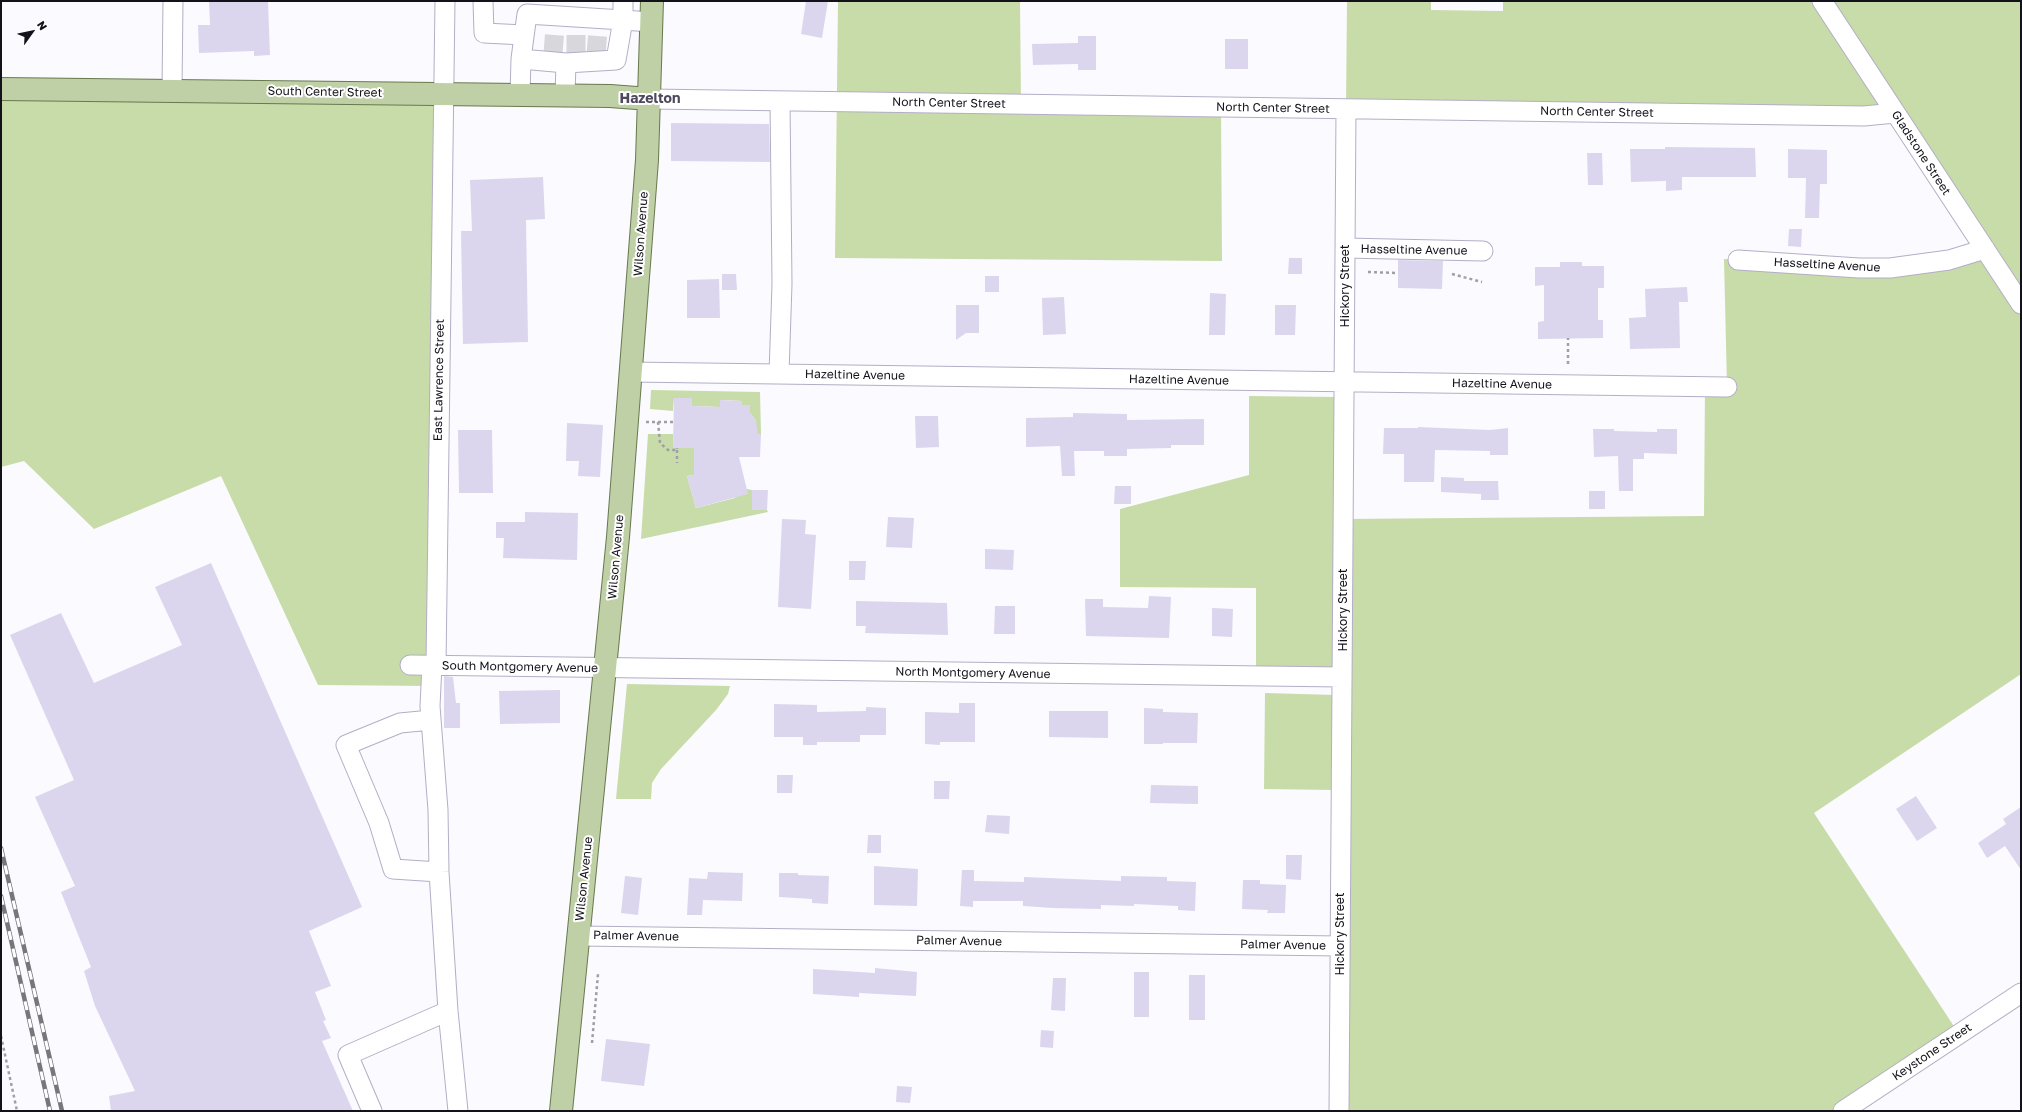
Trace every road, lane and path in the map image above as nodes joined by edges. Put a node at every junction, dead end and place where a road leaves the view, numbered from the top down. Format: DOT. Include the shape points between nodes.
graph roads {
  1 [pos="173,1"];
  2 [pos="445,1"];
  3 [pos="483,1"];
  4 [pos="623,1"];
  5 [pos="652,1"];
  6 [pos="1822,1"];
  7 [pos="528,8"];
  8 [pos="623,20"];
  9 [pos="651,22"];
  10 [pos="524,35"];
  11 [pos="521,59"];
  12 [pos="564,59"];
  13 [pos="1,89"];
  14 [pos="172,90"];
  15 [pos="443,94"];
  16 [pos="520,95"];
  17 [pos="565,95"];
  18 [pos="650,99"];
  19 [pos="780,100"];
  20 [pos="1346,109"];
  21 [pos="1895,113"];
  22 [pos="1345,248"];
  23 [pos="1985,249"];
  24 [pos="1483,252"];
  25 [pos="1738,260"];
  26 [pos="1368,272"];
  27 [pos="1398,273"];
  28 [pos="1452,274"];
  29 [pos="1482,282"];
  30 [pos="2021,304"];
  31 [pos="1568,338"];
  32 [pos="1568,364"];
  33 [pos="630,372"];
  34 [pos="779,374"];
  35 [pos="1344,382"];
  36 [pos="1727,387"];
  37 [pos="646,422"];
  38 [pos="658,422"];
  39 [pos="673,422"];
  40 [pos="677,463"];
  41 [pos="410,665"];
  42 [pos="434,665"];
  43 [pos="605,668"];
  44 [pos="1342,677"];
  45 [pos="431,720"];
  46 [pos="439,872"];
  47 [pos="579,936"];
  48 [pos="1340,946"];
  49 [pos="598,974"];
  50 [pos="2021,993"];
  51 [pos="448,1011"];
  52 [pos="1,1036"];
  53 [pos="592,1043"];
  54 [pos="17,1111"];
  55 [pos="372,1111"];
  56 [pos="458,1111"];
  57 [pos="561,1111"];
  58 [pos="1339,1111"];
  59 [pos="1843,1111"];
  1 -- 14 [label="street"];
  2 -- 15 [label="street, East Lawrence Street"];
  3 -- 10 [label="street" via="484,33"];
  4 -- 8 [label="street"];
  5 -- 9 [label="main road, Wilson Avenue"];
  6 -- 21 [label="street, Gladstone Street"];
  7 -- 8 [label="street" via="555,22 598,24"];
  7 -- 10 [label="street"];
  8 -- 9 [label="street"];
  8 -- 12 [label="street" via="616,60"];
  9 -- 18 [label="main road, Wilson Avenue"];
  10 -- 11 [label="street"];
  11 -- 12 [label="street"];
  11 -- 16 [label="street"];
  12 -- 17 [label="street"];
  13 -- 14 [label="main road, South Center Street"];
  14 -- 15 [label="main road, South Center Street"];
  15 -- 16 [label="main road, South Center Street"];
  15 -- 42 [label="street, East Lawrence Street"];
  16 -- 17 [label="main road, South Center Street"];
  17 -- 18 [label="main road, South Center Street"];
  18 -- 19 [label="street, North Center Street"];
  18 -- 33 [label="main road, Wilson Avenue"];
  19 -- 20 [label="street, North Center Street"];
  19 -- 34 [label="street" via="782,284"];
  20 -- 21 [label="street, North Center Street" via="1864,116"];
  20 -- 22 [label="street, Hickory Street"];
  21 -- 23 [label="street, Gladstone Street"];
  22 -- 24 [label="street, Hasseltine Avenue"];
  22 -- 35 [label="street, Hickory Street"];
  23 -- 25 [label="street, Hasseltine Avenue" via="1949,260 1890,268"];
  23 -- 30 [label="street, Gladstone Street"];
  26 -- 27 [label="path"];
  28 -- 29 [label="path"];
  31 -- 32 [label="path"];
  33 -- 34 [label="street, Hazeltine Avenue"];
  33 -- 43 [label="main road, Wilson Avenue"];
  34 -- 35 [label="street, Hazeltine Avenue"];
  35 -- 36 [label="street, Hazeltine Avenue"];
  35 -- 44 [label="street, Hickory Street"];
  37 -- 38 [label="path"];
  38 -- 39 [label="path"];
  38 -- 40 [label="path" via="660,443 668,450 677,449"];
  41 -- 42 [label="street, South Montgomery Avenue"];
  42 -- 43 [label="street, South Montgomery Avenue"];
  42 -- 45 [label="street, East Lawrence Street"];
  43 -- 44 [label="street, North Montgomery Avenue"];
  43 -- 47 [label="main road, Wilson Avenue"];
  44 -- 48 [label="street, Hickory Street"];
  45 -- 46 [label="street, East Lawrence Street" via="438,810"];
  45 -- 46 [label="street" via="400,723 346,745 379,823 393,869"];
  46 -- 51 [label="street, East Lawrence Street"];
  47 -- 48 [label="street, Palmer Avenue"];
  47 -- 57 [label="main road, Wilson Avenue"];
  48 -- 58 [label="street, Hickory Street"];
  49 -- 53 [label="path"];
  50 -- 59 [label="street, Keystone Street"];
  51 -- 55 [label="street" via="348,1055"];
  51 -- 56 [label="street, East Lawrence Street"];
  52 -- 54 [label="path"];
}
